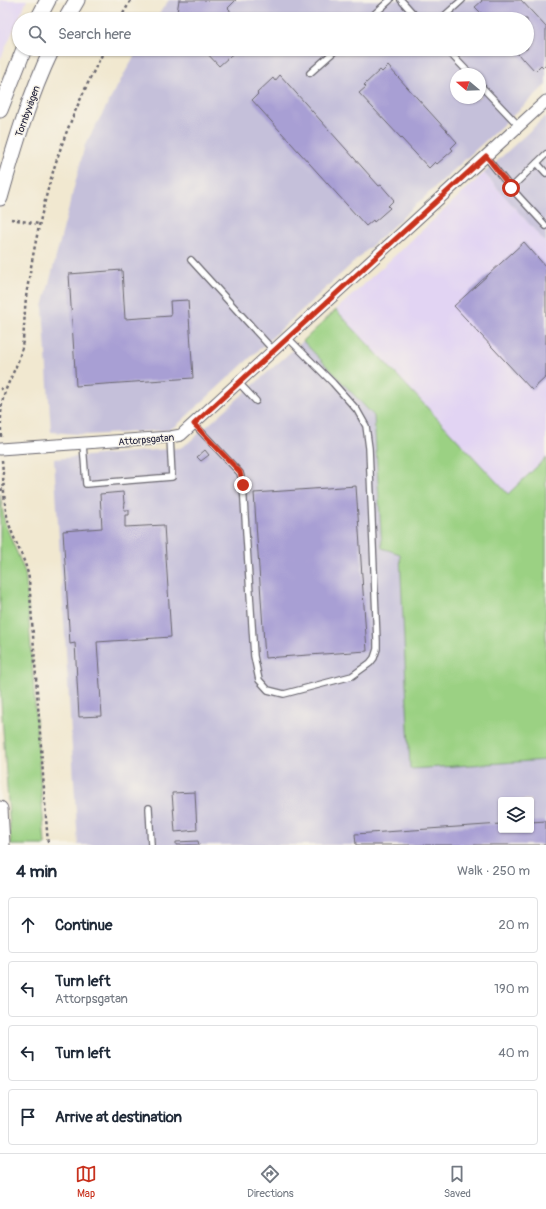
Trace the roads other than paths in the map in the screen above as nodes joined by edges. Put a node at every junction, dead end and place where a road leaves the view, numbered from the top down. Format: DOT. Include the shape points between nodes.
graph roads {
  1 [pos="48,0"];
  2 [pos="76,0"];
  3 [pos="390,0"];
  4 [pos="401,0"];
  5 [pos="462,0"];
  6 [pos="42,12"];
  7 [pos="70,12"];
  8 [pos="377,12"];
  9 [pos="412,12"];
  10 [pos="449,12"];
  11 [pos="17,56"];
  12 [pos="21,56"];
  13 [pos="49,56"];
  14 [pos="329,56"];
  15 [pos="453,56"];
  16 [pos="464,68"];
  17 [pos="310,73"];
  18 [pos="0,85"];
  19 [pos="486,91"];
  20 [pos="546,101"];
  21 [pos="0,110"];
  22 [pos="519,126"];
  23 [pos="546,154"];
  24 [pos="6,155"];
  25 [pos="486,156"];
  26 [pos="537,163"];
  27 [pos="546,173"];
  28 [pos="511,188"];
  29 [pos="0,198"];
  30 [pos="546,226"];
  31 [pos="192,260"];
  32 [pos="288,338"];
  33 [pos="274,351"];
  34 [pos="239,383"];
  35 [pos="256,401"];
  36 [pos="194,424"];
  37 [pos="170,437"];
  38 [pos="83,444"];
  39 [pos="1,449"];
  40 [pos="149,808"];
  41 [pos="0,809"];
  42 [pos="2,845"];
  43 [pos="151,845"];
  1 -- 6 [label="main road"];
  2 -- 7 [label="main road"];
  3 -- 8 [label="lane"];
  4 -- 9 [label="lane"];
  5 -- 10 [label="lane"];
  11 -- 18 [label="main road"];
  12 -- 21 [label="main road"];
  13 -- 24 [label="main road, Tornbyvägen"];
  14 -- 17 [label="lane"];
  15 -- 16 [label="lane"];
  19 -- 22 [label="lane"];
  20 -- 22 [label="street, Attorpsgatan"];
  22 -- 25 [label="street, Attorpsgatan"];
  23 -- 26 [label="lane"];
  24 -- 29 [label="main road, Tornbyvägen"];
  25 -- 28 [label="lane"];
  25 -- 32 [label="street, Attorpsgatan"];
  26 -- 27 [label="lane"];
  26 -- 28 [label="lane"];
  28 -- 30 [label="lane"];
  31 -- 33 [label="lane"];
  32 -- 33 [label="street, Attorpsgatan"];
  32 -- 36 [label="lane" via="357,410 366,426 377,645 370,663 352,676 284,694 268,690 259,680 254,656 243,485 240,472"];
  33 -- 34 [label="street, Attorpsgatan"];
  34 -- 35 [label="lane"];
  34 -- 36 [label="street, Attorpsgatan"];
  36 -- 37 [label="street, Attorpsgatan" via="181,435"];
  37 -- 38 [label="street, Attorpsgatan"];
  37 -- 38 [label="lane" via="172,477 86,484"];
  38 -- 39 [label="street, Attorpsgatan"];
  40 -- 43 [label="lane"];
  41 -- 42 [label="main road"];
}
